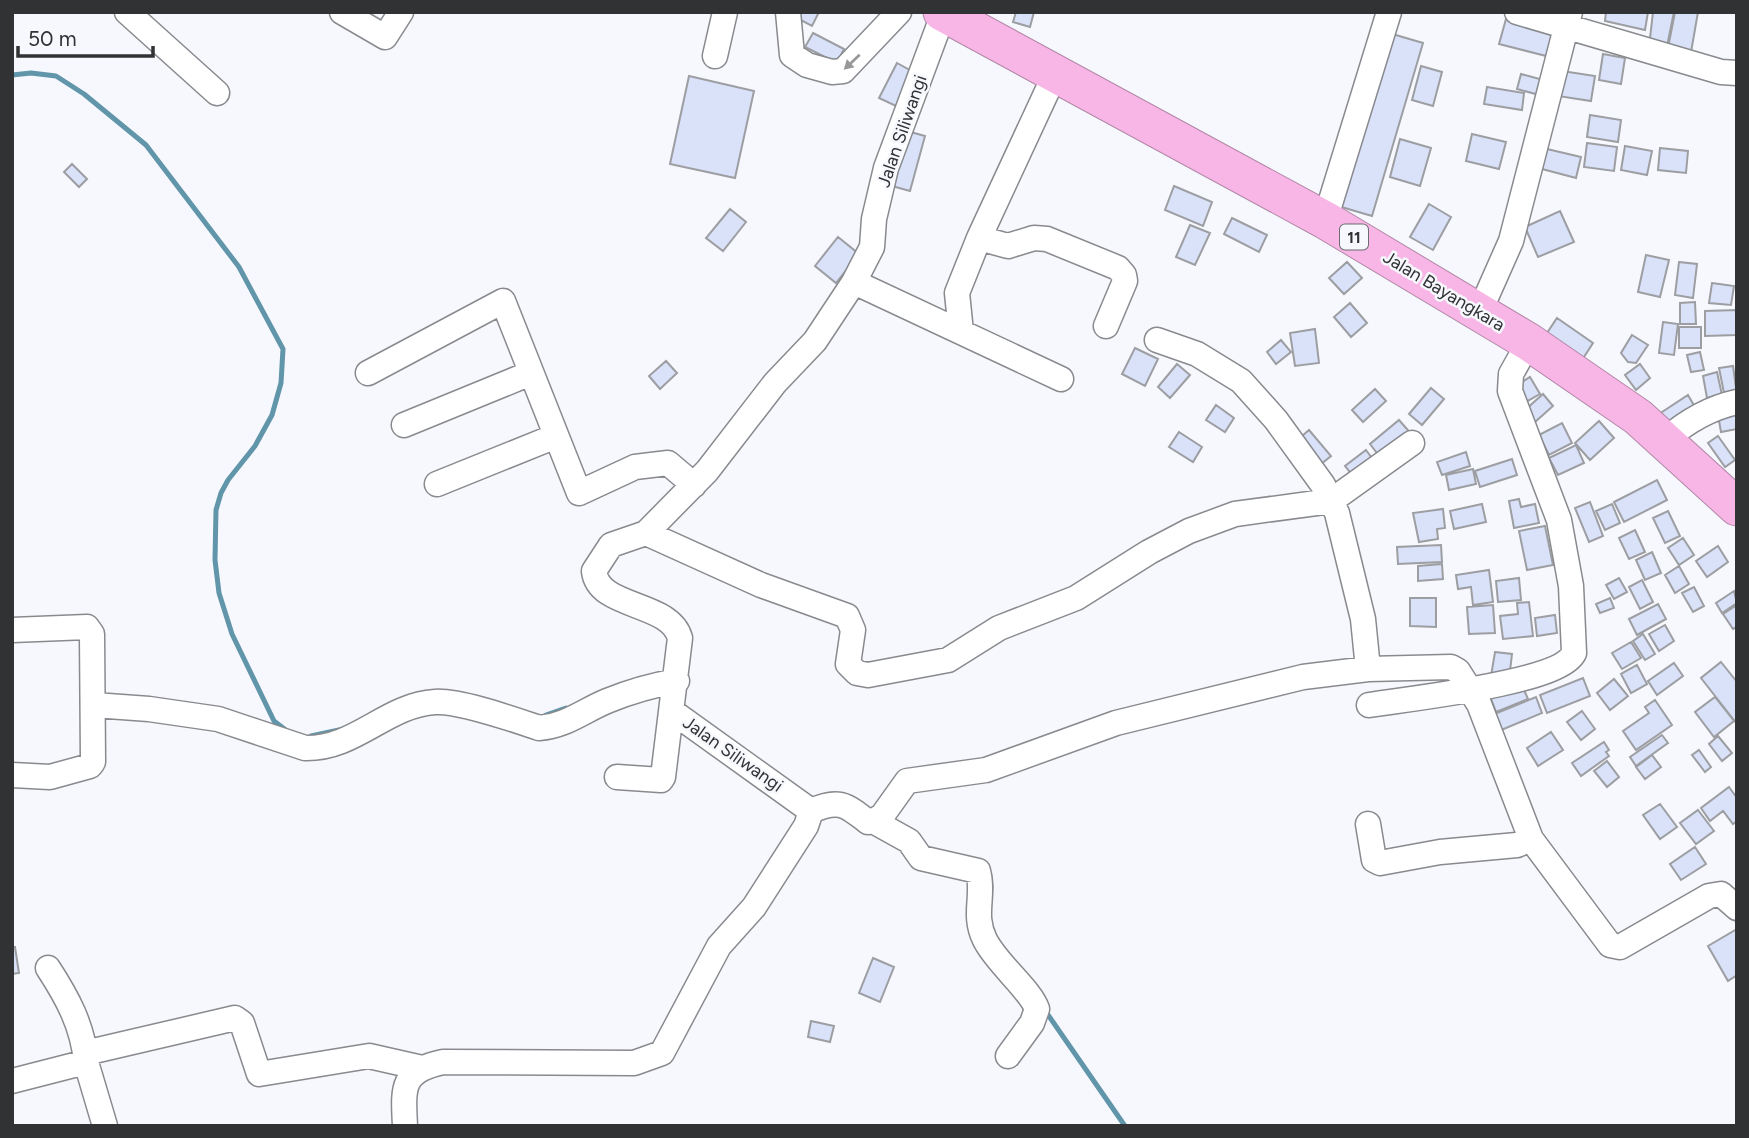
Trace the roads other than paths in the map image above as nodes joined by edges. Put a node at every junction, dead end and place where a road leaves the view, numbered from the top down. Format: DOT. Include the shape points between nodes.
graph roads {
  1 [pos="127,12"];
  2 [pos="342,12"];
  3 [pos="401,12"];
  4 [pos="725,12"];
  5 [pos="788,12"];
  6 [pos="899,12"];
  7 [pos="1389,12"];
  8 [pos="1517,12"];
  9 [pos="943,13"];
  10 [pos="1568,20"];
  11 [pos="715,56"];
  12 [pos="1056,72"];
  13 [pos="1737,73"];
  14 [pos="217,93"];
  15 [pos="1325,220"];
  16 [pos="979,238"];
  17 [pos="854,282"];
  18 [pos="1480,311"];
  19 [pos="1106,326"];
  20 [pos="961,332"];
  21 [pos="1157,340"];
  22 [pos="1529,342"];
  23 [pos="369,373"];
  24 [pos="531,373"];
  25 [pos="1061,379"];
  26 [pos="1737,402"];
  27 [pos="404,425"];
  28 [pos="556,436"];
  29 [pos="1665,440"];
  30 [pos="1412,443"];
  31 [pos="437,484"];
  32 [pos="694,485"];
  33 [pos="1331,501"];
  34 [pos="1737,507"];
  35 [pos="646,533"];
  36 [pos="12,630"];
  37 [pos="1368,669"];
  38 [pos="677,681"];
  39 [pos="1472,690"];
  40 [pos="94,705"];
  41 [pos="1369,705"];
  42 [pos="673,712"];
  43 [pos="12,775"];
  44 [pos="617,777"];
  45 [pos="810,814"];
  46 [pos="873,821"];
  47 [pos="1368,824"];
  48 [pos="1531,839"];
  49 [pos="1737,908"];
  50 [pos="48,968"];
  51 [pos="1008,1056"];
  52 [pos="86,1058"];
  53 [pos="422,1068"];
  54 [pos="12,1081"];
  55 [pos="105,1126"];
  56 [pos="405,1126"];
  1 -- 14 [label="street"];
  2 -- 3 [label="street" via="385,37"];
  4 -- 11 [label="street"];
  6 -- 5 [label="street, one-way" via="856,60 843,71 832,72 792,55"];
  7 -- 15 [label="street"];
  8 -- 10 [label="street"];
  9 -- 12 [label="highway, Jalan Bayangkara / 11"];
  9 -- 17 [label="street, Jalan Siliwangi" via="886,168 872,247"];
  10 -- 13 [label="street" via="1721,72"];
  10 -- 18 [label="street" via="1511,241"];
  12 -- 15 [label="highway, Jalan Bayangkara / 11"];
  12 -- 16 [label="street"];
  15 -- 18 [label="highway, Jalan Bayangkara / 11"];
  16 -- 19 [label="street" via="1007,246 1047,239 1118,268 1125,281"];
  16 -- 20 [label="street" via="957,293"];
  17 -- 20 [label="street"];
  17 -- 32 [label="street, Jalan Siliwangi" via="815,341 775,383"];
  18 -- 22 [label="highway, Jalan Bayangkara / 11"];
  20 -- 25 [label="street"];
  21 -- 33 [label="street" via="1197,354 1241,382 1276,420"];
  22 -- 29 [label="highway, Jalan Bayangkara / 11"];
  22 -- 39 [label="street" via="1511,374 1510,391 1559,520 1571,586 1574,653 1562,666"];
  23 -- 24 [label="street" via="503,301"];
  24 -- 27 [label="street"];
  24 -- 28 [label="street"];
  26 -- 29 [label="street" via="1684,424"];
  28 -- 31 [label="street"];
  28 -- 32 [label="street" via="579,493 635,467 668,463"];
  29 -- 34 [label="highway, Jalan Bayangkara / 11"];
  30 -- 33 [label="street"];
  32 -- 35 [label="street, Jalan Siliwangi"];
  33 -- 35 [label="street" via="1235,514 1189,531 1076,598 999,628 948,660 868,675 856,673 848,664 853,630 847,616 761,585"];
  33 -- 37 [label="street" via="1363,620"];
  35 -- 38 [label="street, Jalan Siliwangi" via="611,545 599,559 594,575 601,588 676,628 680,638"];
  36 -- 40 [label="street" via="90,629"];
  37 -- 39 [label="street" via="1451,667"];
  37 -- 46 [label="street" via="1303,677 1116,723 986,770 917,778 902,785 882,816"];
  38 -- 40 [label="street" via="605,702 555,726 539,727 435,702 400,711 340,744 319,748 305,748 218,719"];
  38 -- 42 [label="street, Jalan Siliwangi"];
  39 -- 41 [label="street"];
  39 -- 48 [label="street"];
  40 -- 43 [label="street" via="93,762 87,769 50,777"];
  42 -- 44 [label="street" via="661,780"];
  42 -- 45 [label="street, Jalan Siliwangi" via="730,750"];
  45 -- 46 [label="street" via="827,804 842,804"];
  45 -- 53 [label="street" via="754,907 719,946 673,1036 657,1057 634,1063 443,1062"];
  46 -- 51 [label="street" via="908,841 914,851 979,873 981,932 1002,968 1037,1009"];
  47 -- 48 [label="street" via="1374,860 1380,863 1517,845"];
  48 -- 49 [label="street" via="1613,948 1709,896 1721,894"];
  50 -- 52 [label="street" via="71,1005"];
  52 -- 53 [label="street" via="236,1018 242,1023 259,1074 369,1056"];
  52 -- 54 [label="street"];
  52 -- 55 [label="street"];
  53 -- 56 [label="street" via="404,1086"];
}
